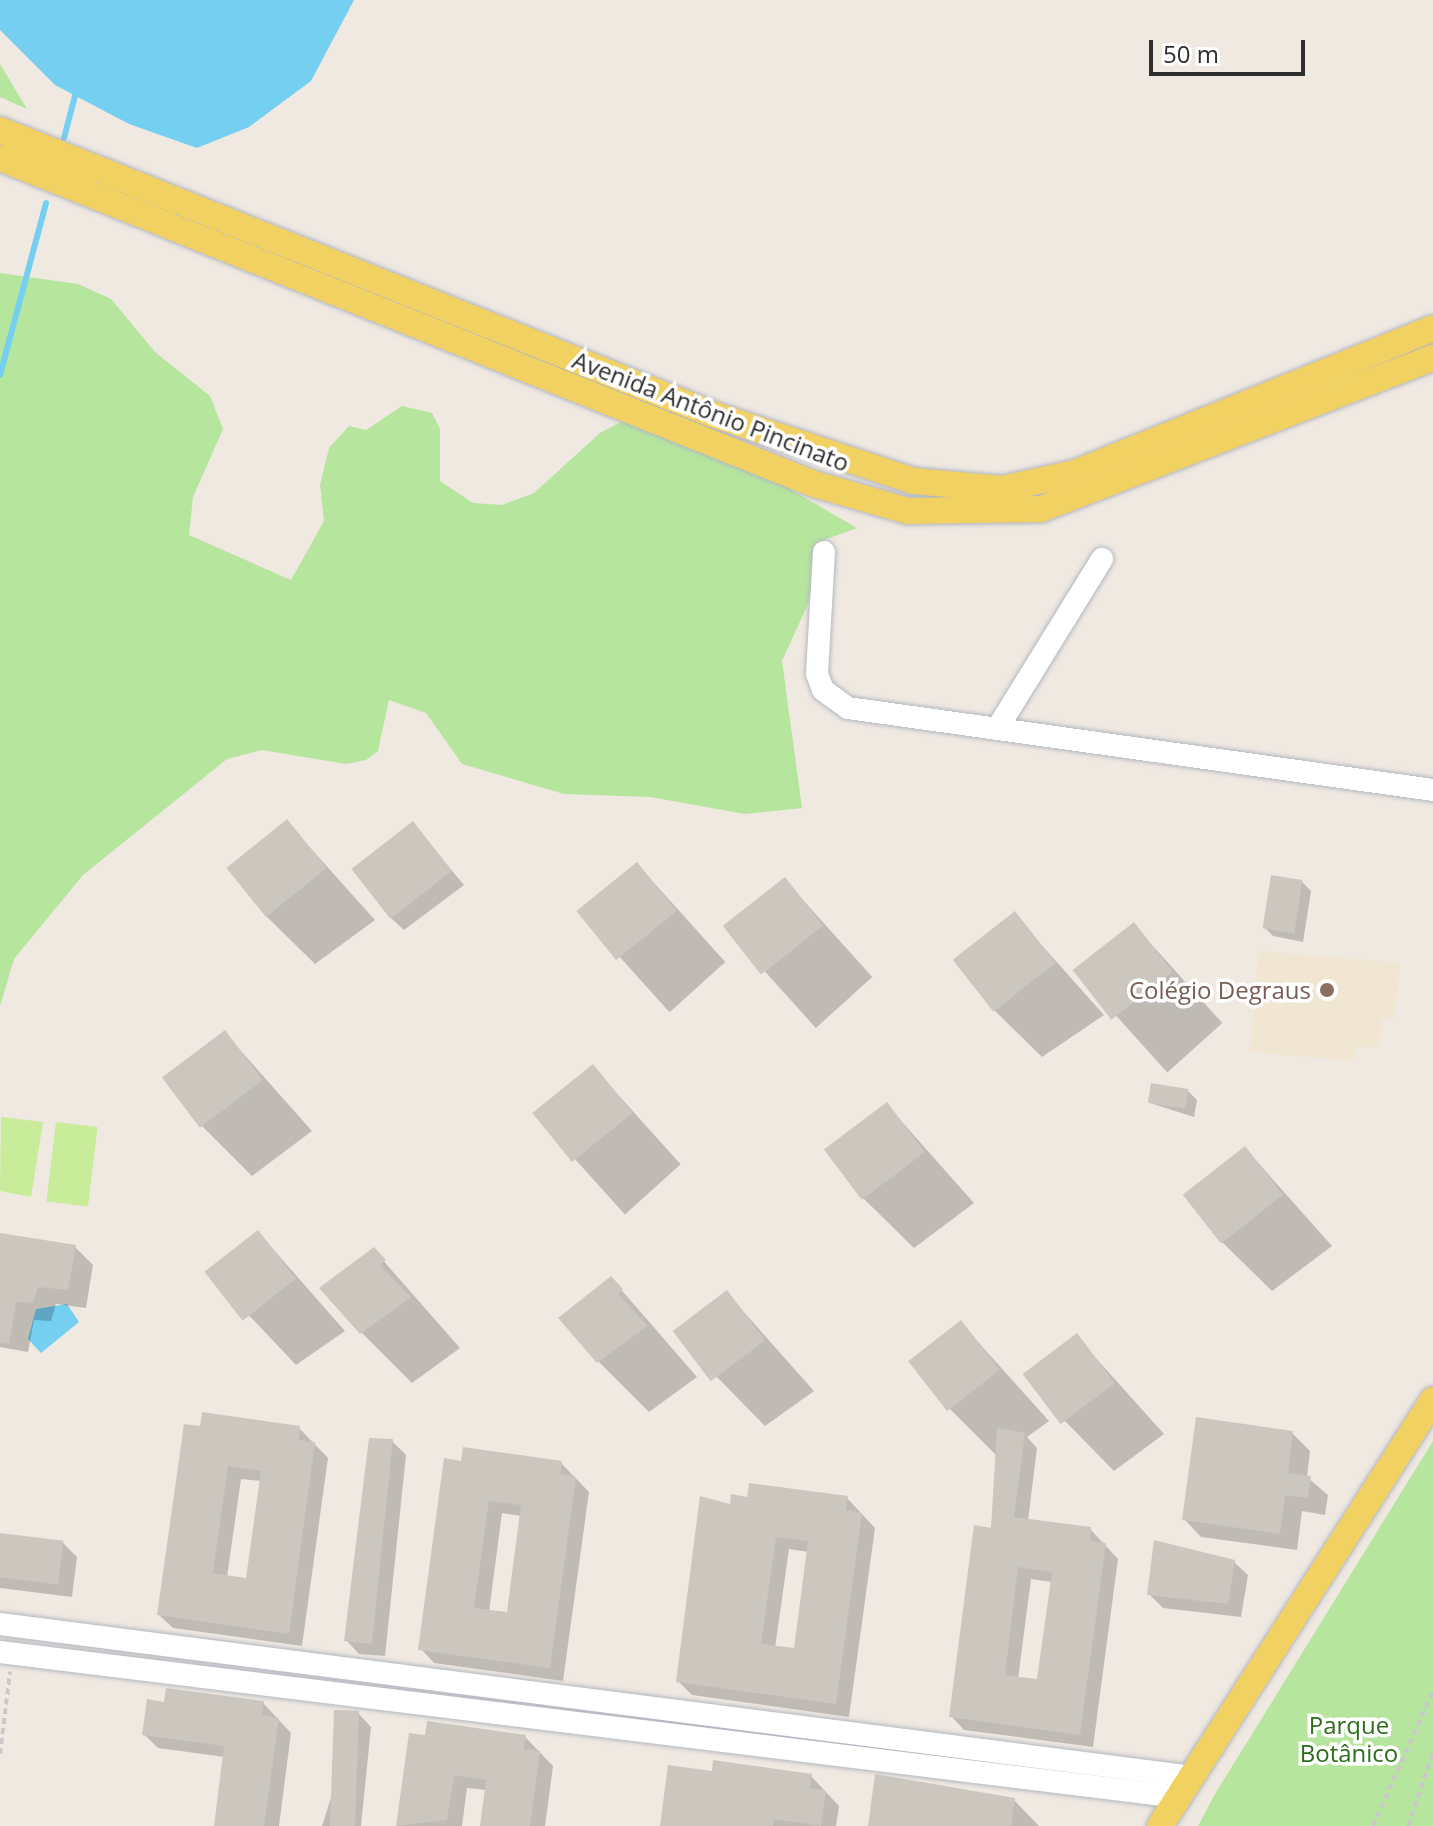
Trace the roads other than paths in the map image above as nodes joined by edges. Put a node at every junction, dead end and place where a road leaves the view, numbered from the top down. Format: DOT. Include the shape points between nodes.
graph roads {
  1 [pos="0,130"];
  2 [pos="0,158"];
  3 [pos="1433,328"];
  4 [pos="1433,358"];
  5 [pos="824,552"];
  6 [pos="1102,559"];
  7 [pos="997,729"];
  8 [pos="1433,790"];
  9 [pos="1433,1400"];
  10 [pos="0,1624"];
  11 [pos="6,1653"];
  12 [pos="1076,1772"];
  13 [pos="1185,1787"];
  14 [pos="1160,1826"];
  1 -- 3 [label="main road, Avenida Antônio Pincinato" via="826,458 956,487 1002,489 1075,473"];
  2 -- 4 [label="main road, Avenida Antônio Pincinato" via="800,478 908,511 1041,509"];
  5 -- 7 [label="lane" via="817,674 833,701 865,714"];
  6 -- 7 [label="lane"];
  7 -- 8 [label="lane"];
  9 -- 13 [label="main road"];
  10 -- 12 [label="lane"];
  11 -- 12 [label="lane"];
  12 -- 13 [label="lane"];
  13 -- 14 [label="main road"];
}
